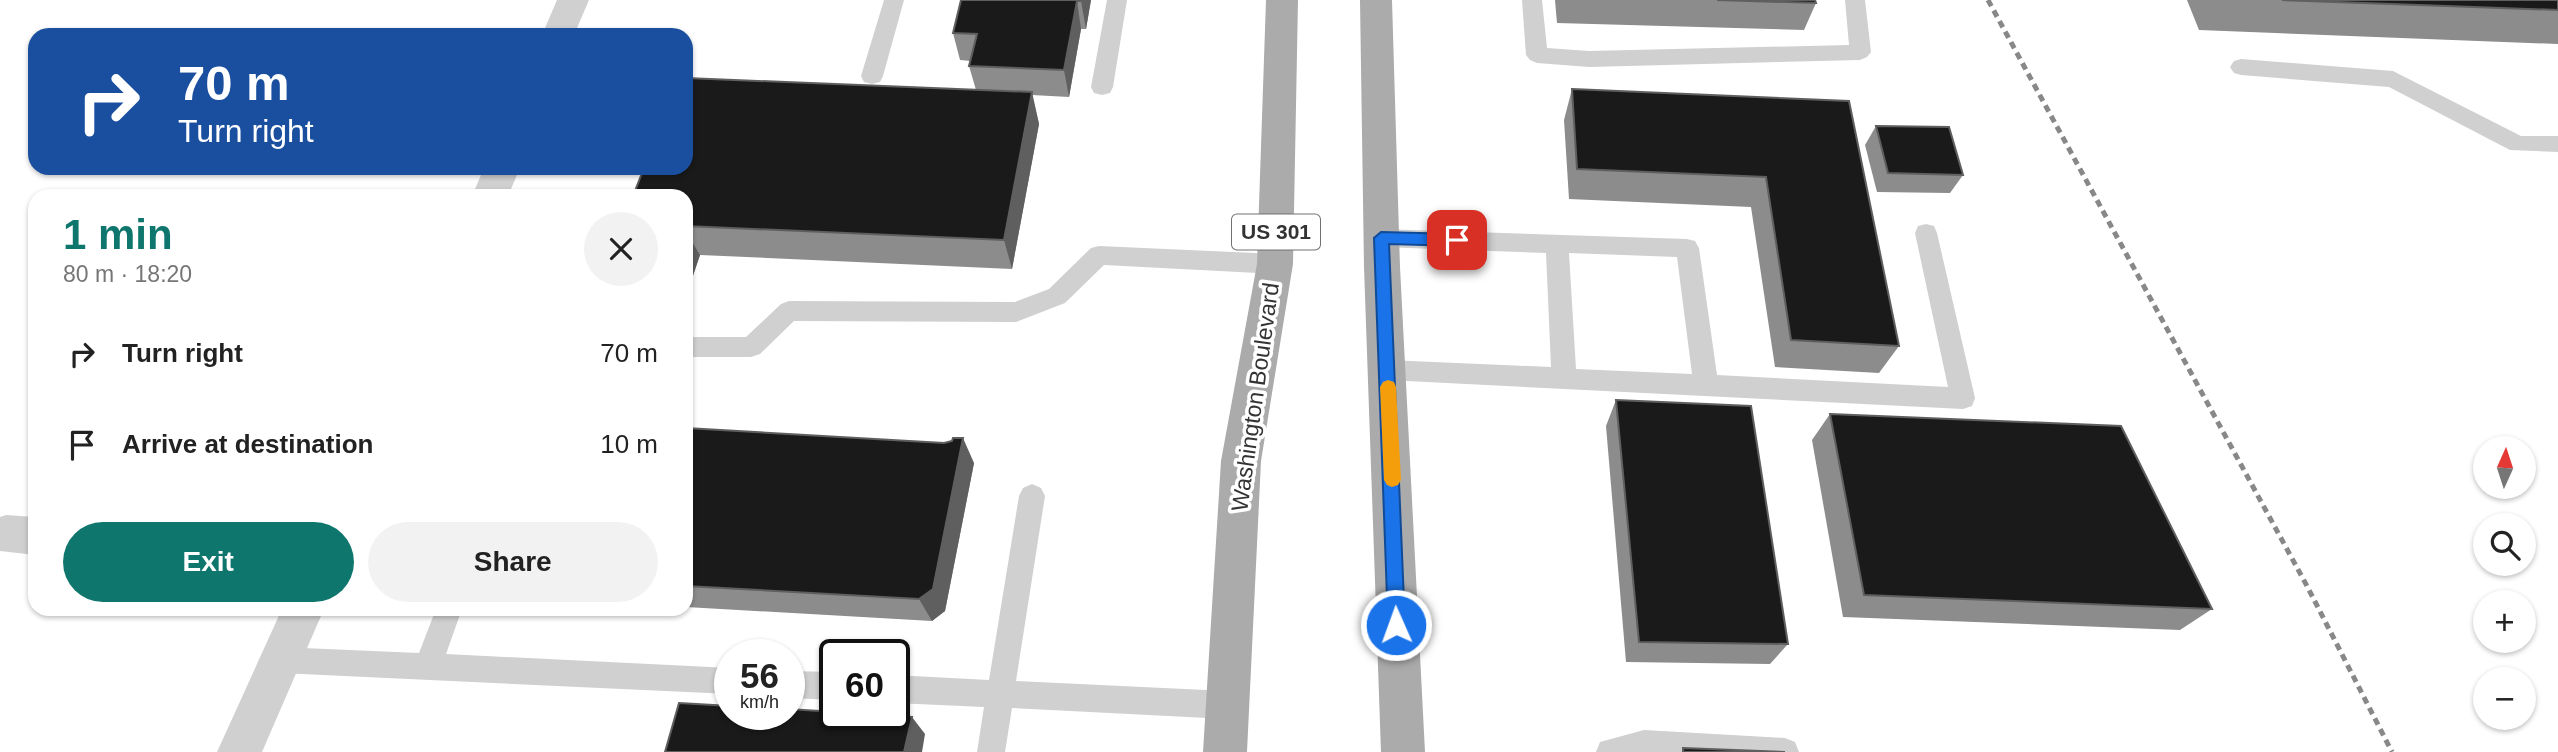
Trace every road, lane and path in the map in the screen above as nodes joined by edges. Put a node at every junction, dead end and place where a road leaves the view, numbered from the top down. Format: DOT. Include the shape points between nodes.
graph roads {
  1 [pos="573,0"];
  2 [pos="894,0"];
  3 [pos="1117,0"];
  4 [pos="1282,0"];
  5 [pos="1376,0"];
  6 [pos="1532,0"];
  7 [pos="1855,0"];
  8 [pos="561,28"];
  9 [pos="2241,68"];
  10 [pos="873,76"];
  11 [pos="1102,87"];
  12 [pos="2558,144"];
  13 [pos="1926,233"];
  14 [pos="1381,238"];
  15 [pos="1557,244"];
  16 [pos="1275,264"];
  17 [pos="693,347"];
  18 [pos="1387,370"];
  19 [pos="1564,379"];
  20 [pos="1706,386"];
  21 [pos="1032,496"];
  22 [pos="300,616"];
  23 [pos="446,616"];
  24 [pos="280,660"];
  25 [pos="428,667"];
  26 [pos="714,680"];
  27 [pos="910,690"];
  28 [pos="999,694"];
  29 [pos="1227,705"];
  30 [pos="239,752"];
  31 [pos="991,752"];
  32 [pos="1225,752"];
  33 [pos="1402,752"];
  34 [pos="1610,752"];
  35 [pos="1785,752"];
  1 -- 8 [label="street"];
  2 -- 10 [label="lane"];
  3 -- 11 [label="lane"];
  4 -- 16 [label="main road, Washington Boulevard / US 301"];
  5 -- 14 [label="main road"];
  6 -- 7 [label="lane" via="1537,55 1589,59 1860,52"];
  9 -- 12 [label="lane" via="2393,79 2518,144"];
  13 -- 20 [label="lane" via="1963,398"];
  14 -- 15 [label="lane"];
  14 -- 18 [label="main road"];
  15 -- 19 [label="lane"];
  15 -- 20 [label="lane" via="1688,248"];
  16 -- 17 [label="lane" via="1099,255 1057,296 1016,312 789,311 751,347"];
  16 -- 29 [label="main road, Washington Boulevard / US 301" via="1241,461"];
  18 -- 19 [label="lane"];
  18 -- 33 [label="main road"];
  19 -- 20 [label="lane"];
  21 -- 28 [label="lane"];
  22 -- 24 [label="street"];
  23 -- 25 [label="lane"];
  24 -- 25 [label="lane"];
  24 -- 30 [label="street"];
  25 -- 26 [label="lane"];
  27 -- 28 [label="lane"];
  28 -- 29 [label="lane"];
  28 -- 31 [label="lane"];
  29 -- 32 [label="main road, Washington Boulevard / US 301"];
  34 -- 35 [label="lane" via="1644,744"];
}
